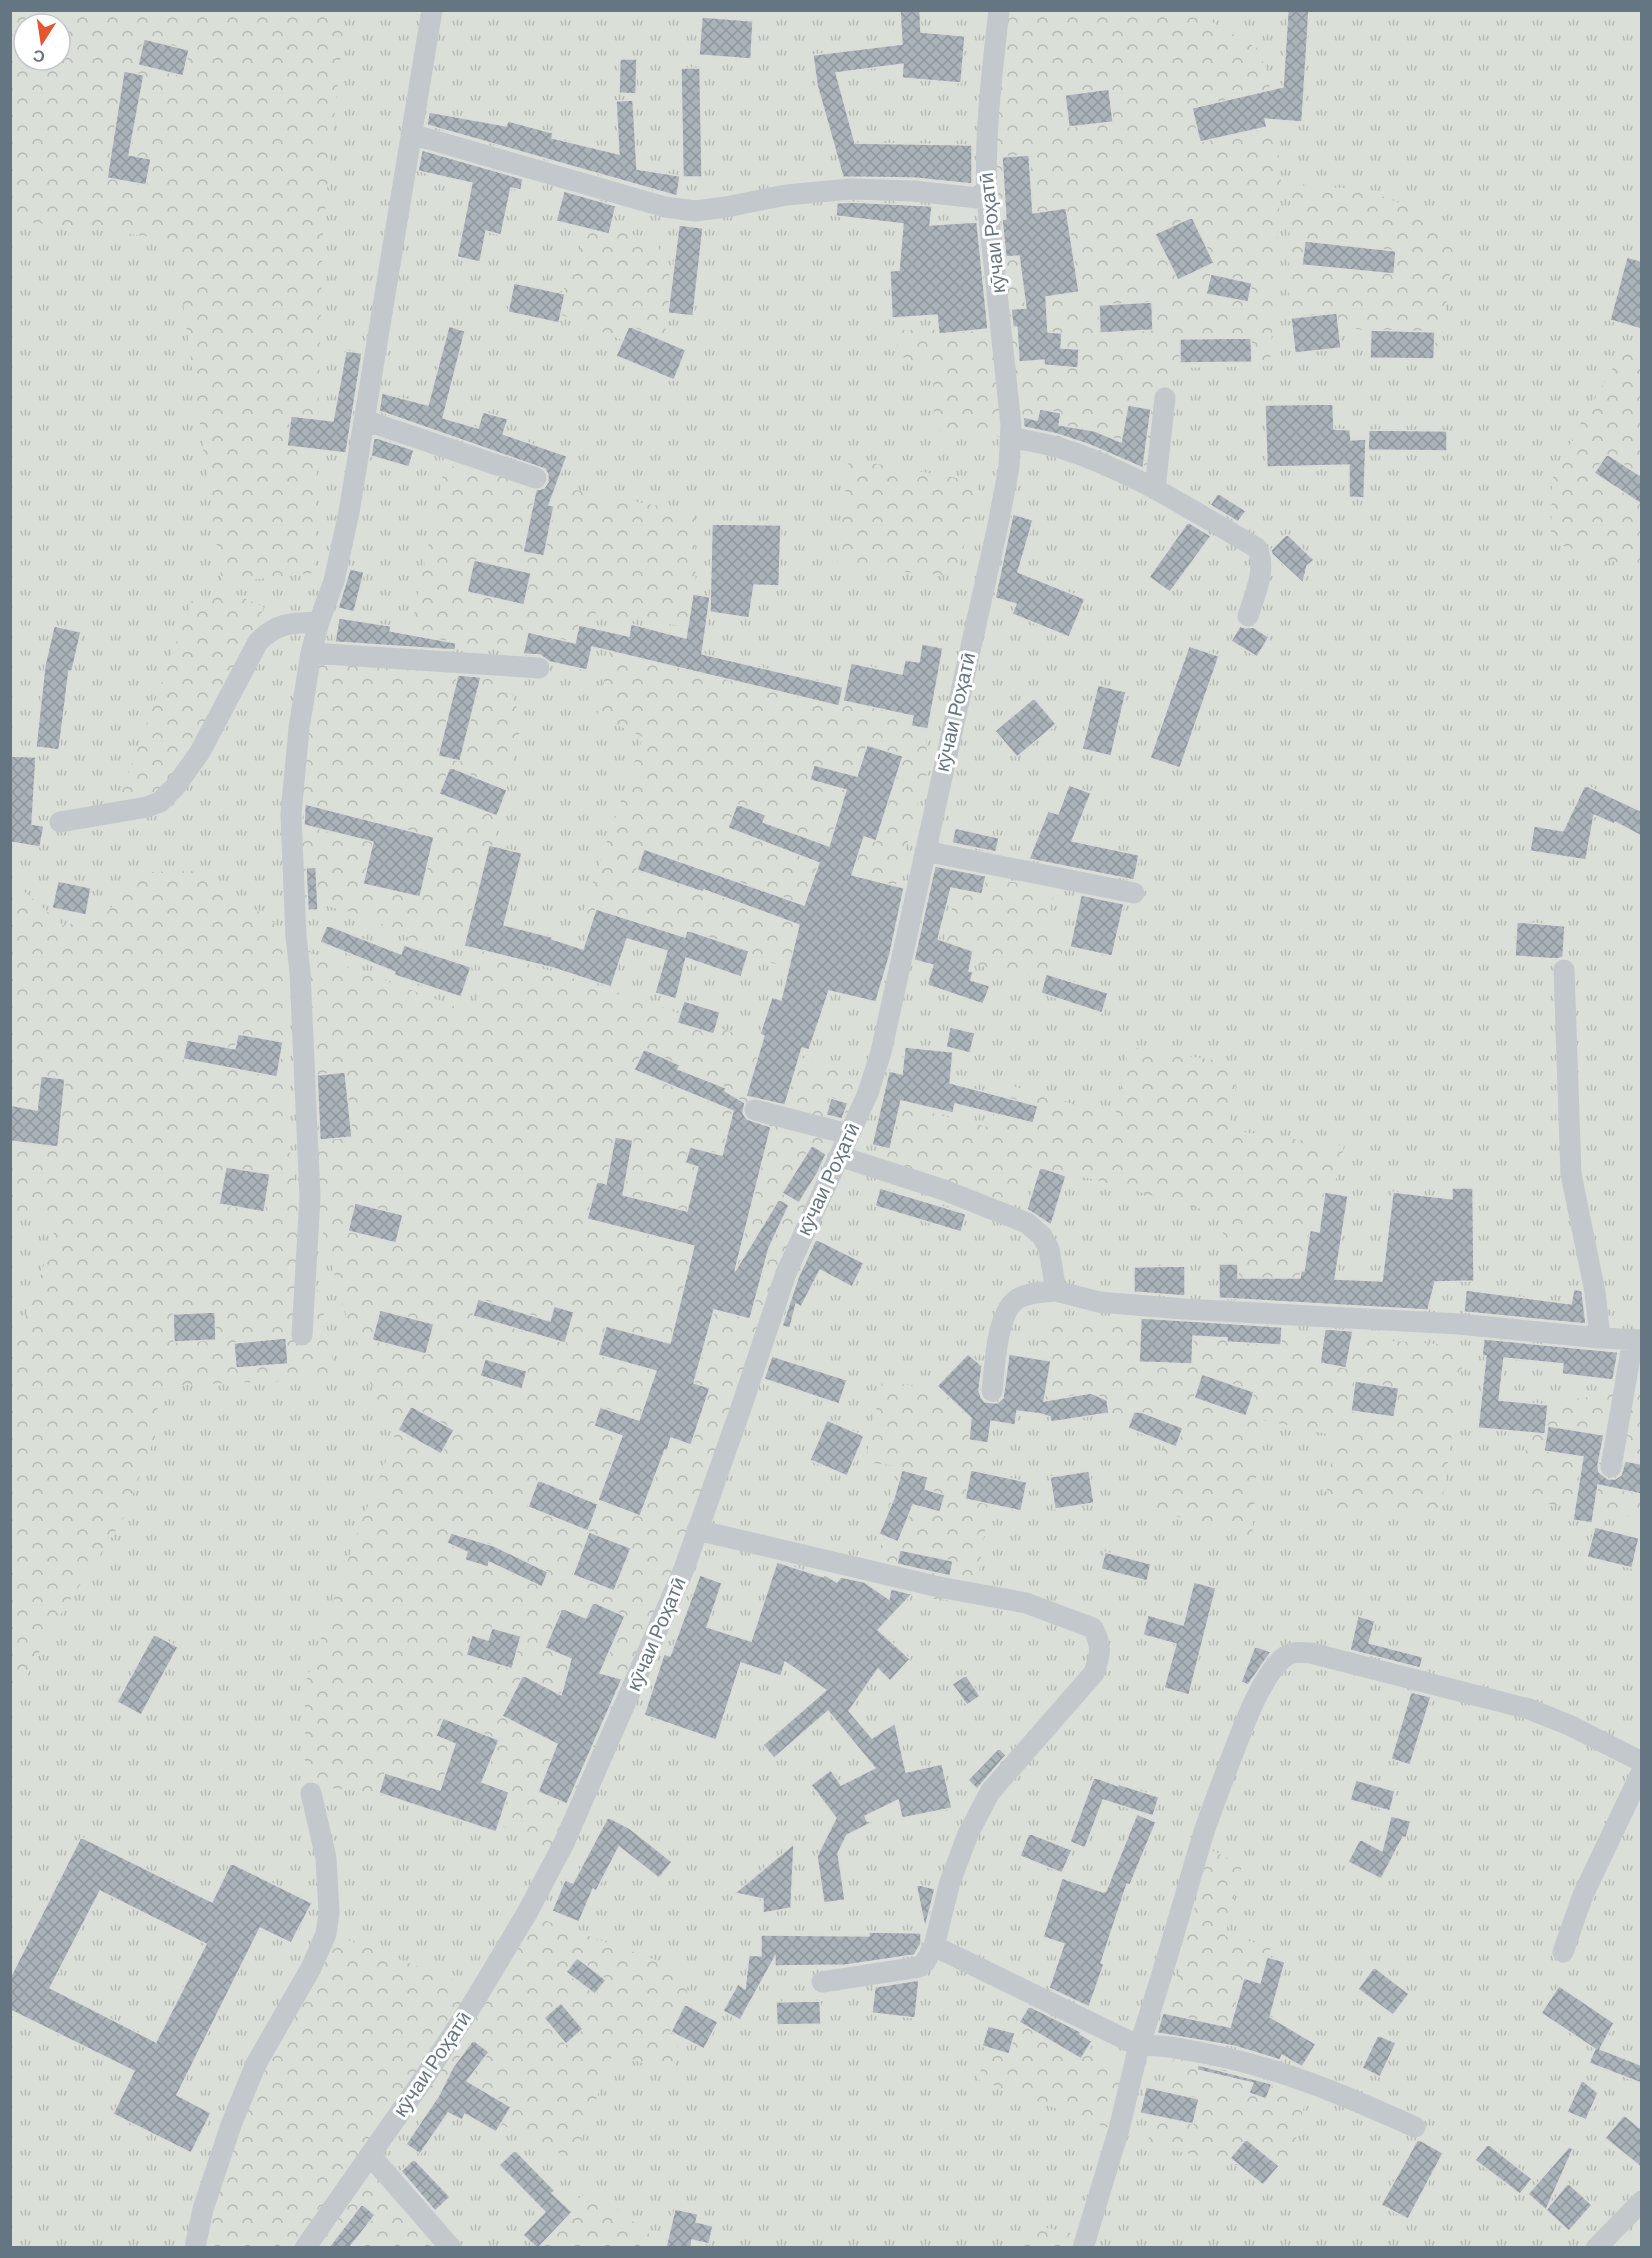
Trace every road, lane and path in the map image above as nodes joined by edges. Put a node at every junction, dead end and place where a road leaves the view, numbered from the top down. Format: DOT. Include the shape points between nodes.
graph roads {
  1 [pos="432,10"];
  2 [pos="999,10"];
  3 [pos="411,134"];
  4 [pos="987,199"];
  5 [pos="1165,398"];
  6 [pos="364,420"];
  7 [pos="1011,437"];
  8 [pos="536,478"];
  9 [pos="1155,489"];
  10 [pos="1248,616"];
  11 [pos="319,622"];
  12 [pos="311,653"];
  13 [pos="539,668"];
  14 [pos="60,822"];
  15 [pos="925,851"];
  16 [pos="1134,893"];
  17 [pos="1564,970"];
  18 [pos="755,1110"];
  19 [pos="848,1134"];
  20 [pos="839,1156"];
  21 [pos="1056,1291"];
  22 [pos="302,1335"];
  23 [pos="1600,1338"];
  24 [pos="1637,1339"];
  25 [pos="992,1391"];
  26 [pos="1611,1467"];
  27 [pos="696,1530"];
  28 [pos="1641,1762"];
  29 [pos="1641,1772"];
  30 [pos="311,1793"];
  31 [pos="934,1946"];
  32 [pos="1563,1952"];
  33 [pos="822,1982"];
  34 [pos="1139,2046"];
  35 [pos="1415,2127"];
  36 [pos="370,2154"];
  37 [pos="1641,2201"];
  38 [pos="195,2247"];
  39 [pos="305,2247"];
  40 [pos="451,2247"];
  41 [pos="1083,2247"];
  42 [pos="1596,2247"];
  1 -- 3 [label="street"];
  2 -- 4 [label="street, кӯчаи Роҳатӣ" via="985,164"];
  3 -- 4 [label="street" via="665,207 695,211 786,195 851,189"];
  3 -- 6 [label="street"];
  4 -- 7 [label="street, кӯчаи Роҳатӣ"];
  5 -- 9 [label="street"];
  6 -- 8 [label="street"];
  6 -- 11 [label="street" via="334,581"];
  7 -- 9 [label="street" via="1076,453"];
  7 -- 15 [label="street, кӯчаи Роҳатӣ" via="998,525"];
  9 -- 10 [label="street" via="1257,548 1262,567"];
  11 -- 12 [label="street"];
  11 -- 14 [label="street" via="271,629 258,642 200,752 160,802"];
  12 -- 13 [label="street"];
  12 -- 22 [label="street" via="291,814 310,1197"];
  15 -- 16 [label="street"];
  15 -- 19 [label="street, кӯчаи Роҳатӣ" via="880,1052 868,1093"];
  17 -- 23 [label="street" via="1571,1174 1595,1292"];
  18 -- 19 [label="street"];
  19 -- 20 [label="street, кӯчаи Роҳатӣ"];
  20 -- 21 [label="street" via="944,1190 1027,1223 1042,1236 1049,1250"];
  20 -- 27 [label="street, кӯчаи Роҳатӣ" via="786,1272"];
  21 -- 23 [label="street" via="1099,1302 1459,1324"];
  21 -- 25 [label="street" via="1021,1297 1008,1309 998,1341"];
  23 -- 24 [label="street"];
  24 -- 26 [label="street"];
  27 -- 31 [label="street" via="939,1587 1026,1603 1092,1628 1100,1642 1094,1673 990,1792 968,1834 950,1882"];
  27 -- 36 [label="street, кӯчаи Роҳатӣ" via="644,1664 564,1843 472,2005"];
  28 -- 34 [label="street" via="1529,1709 1311,1653 1289,1654 1280,1660 1245,1721 1204,1832"];
  29 -- 32 [label="street" via="1583,1895"];
  30 -- 38 [label="street" via="326,1858 326,1934 256,2064 213,2177"];
  31 -- 33 [label="street" via="919,1967"];
  31 -- 34 [label="street"];
  34 -- 35 [label="street" via="1169,2047 1262,2066 1306,2080"];
  34 -- 41 [label="street" via="1119,2129"];
  36 -- 39 [label="street, кӯчаи Роҳатӣ"];
  36 -- 40 [label="street"];
  37 -- 42 [label="street"];
}
